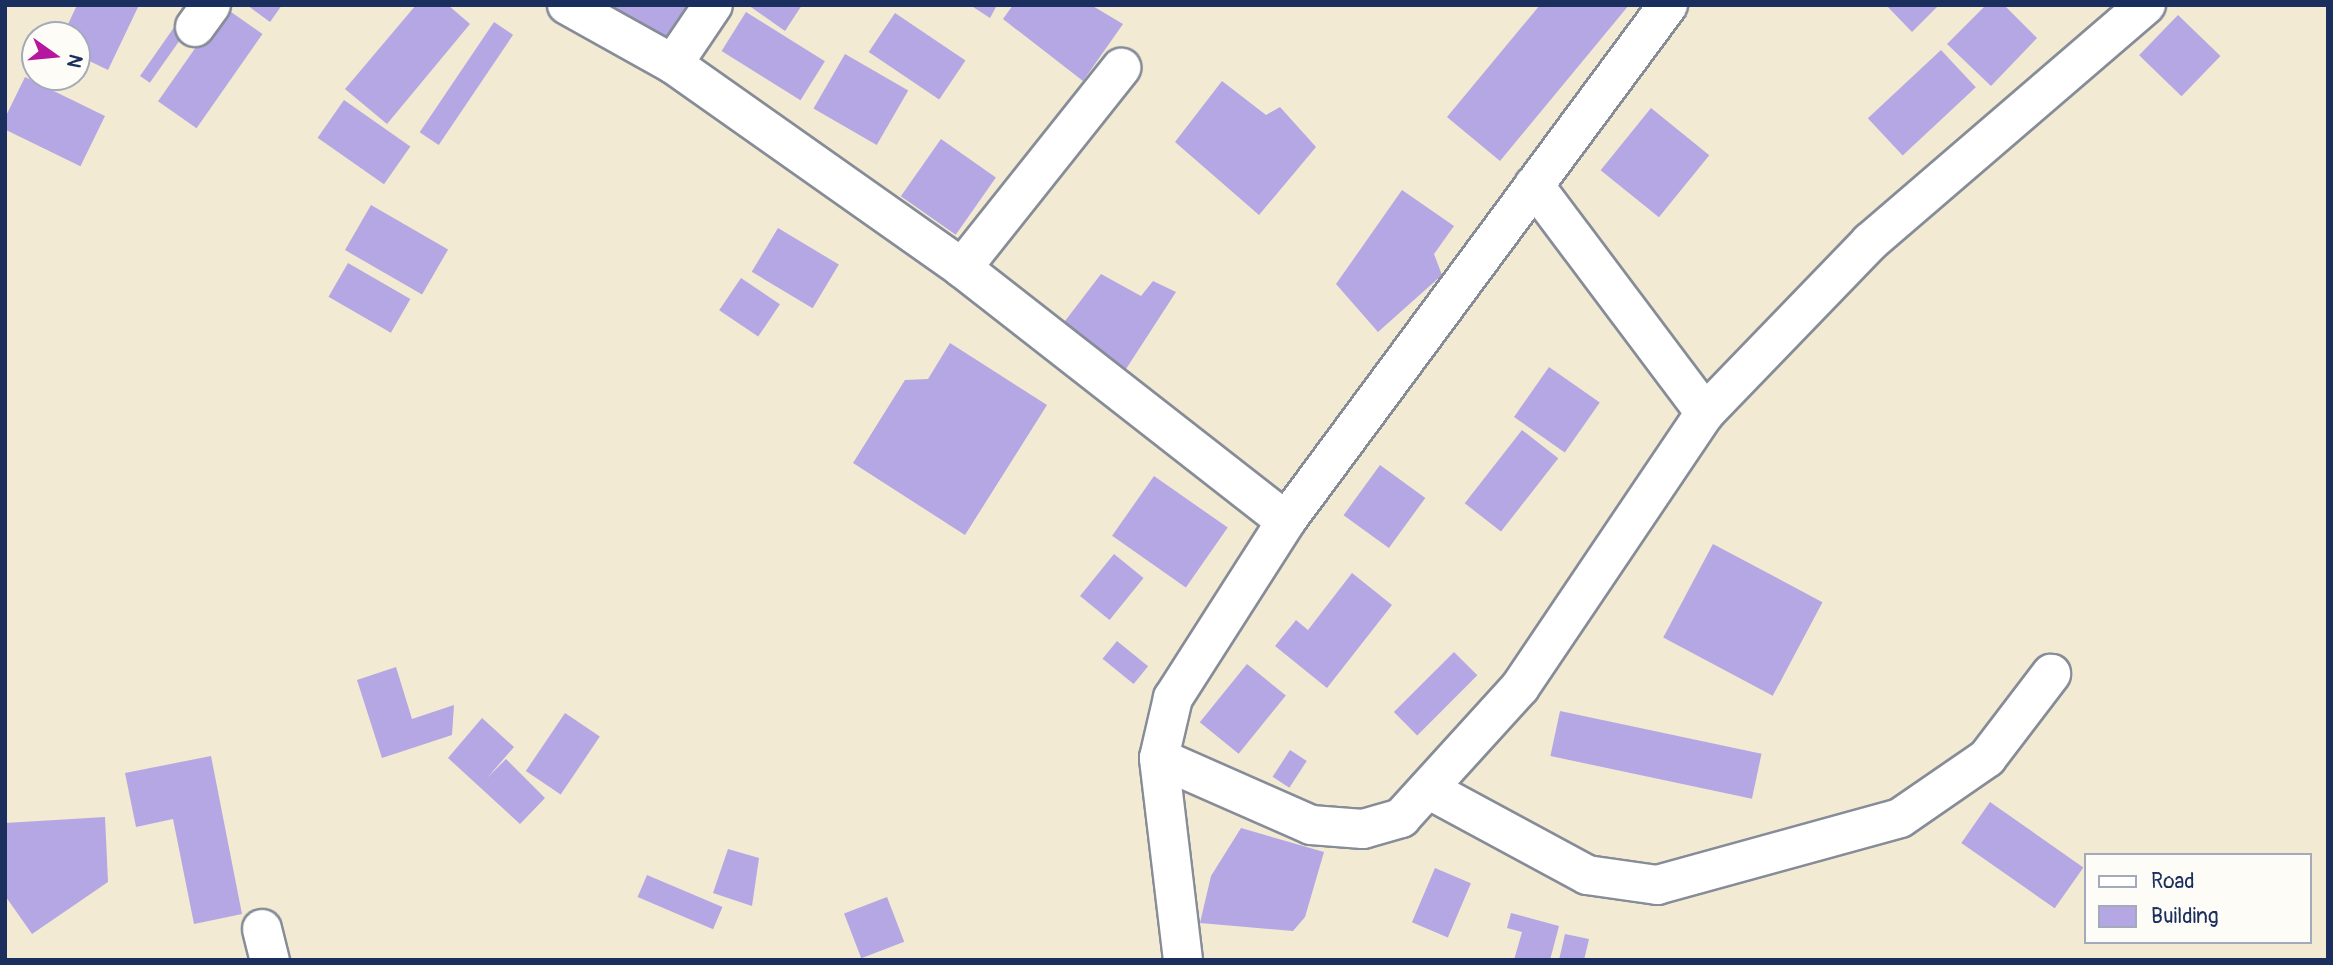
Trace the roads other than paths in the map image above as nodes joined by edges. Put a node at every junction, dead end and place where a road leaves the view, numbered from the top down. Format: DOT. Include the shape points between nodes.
graph roads {
  1 [pos="567,5"];
  2 [pos="713,5"];
  3 [pos="1668,5"];
  4 [pos="2146,5"];
  5 [pos="673,64"];
  6 [pos="1121,68"];
  7 [pos="1534,185"];
  8 [pos="962,268"];
  9 [pos="1705,413"];
  10 [pos="1286,522"];
  11 [pos="2051,674"];
  12 [pos="1159,758"];
  13 [pos="1428,789"];
  14 [pos="1183,960"];
  1 -- 5 [label="street"];
  2 -- 5 [label="street"];
  3 -- 7 [label="street"];
  4 -- 9 [label="street" via="1870,242"];
  5 -- 8 [label="street"];
  6 -- 8 [label="street"];
  7 -- 9 [label="street"];
  7 -- 10 [label="street"];
  8 -- 10 [label="street"];
  9 -- 13 [label="street" via="1520,687"];
  10 -- 12 [label="street" via="1173,698"];
  11 -- 13 [label="street" via="1987,758 1900,818 1657,884 1587,875"];
  12 -- 13 [label="street" via="1311,825 1363,830 1401,818"];
  12 -- 14 [label="street"];
}
